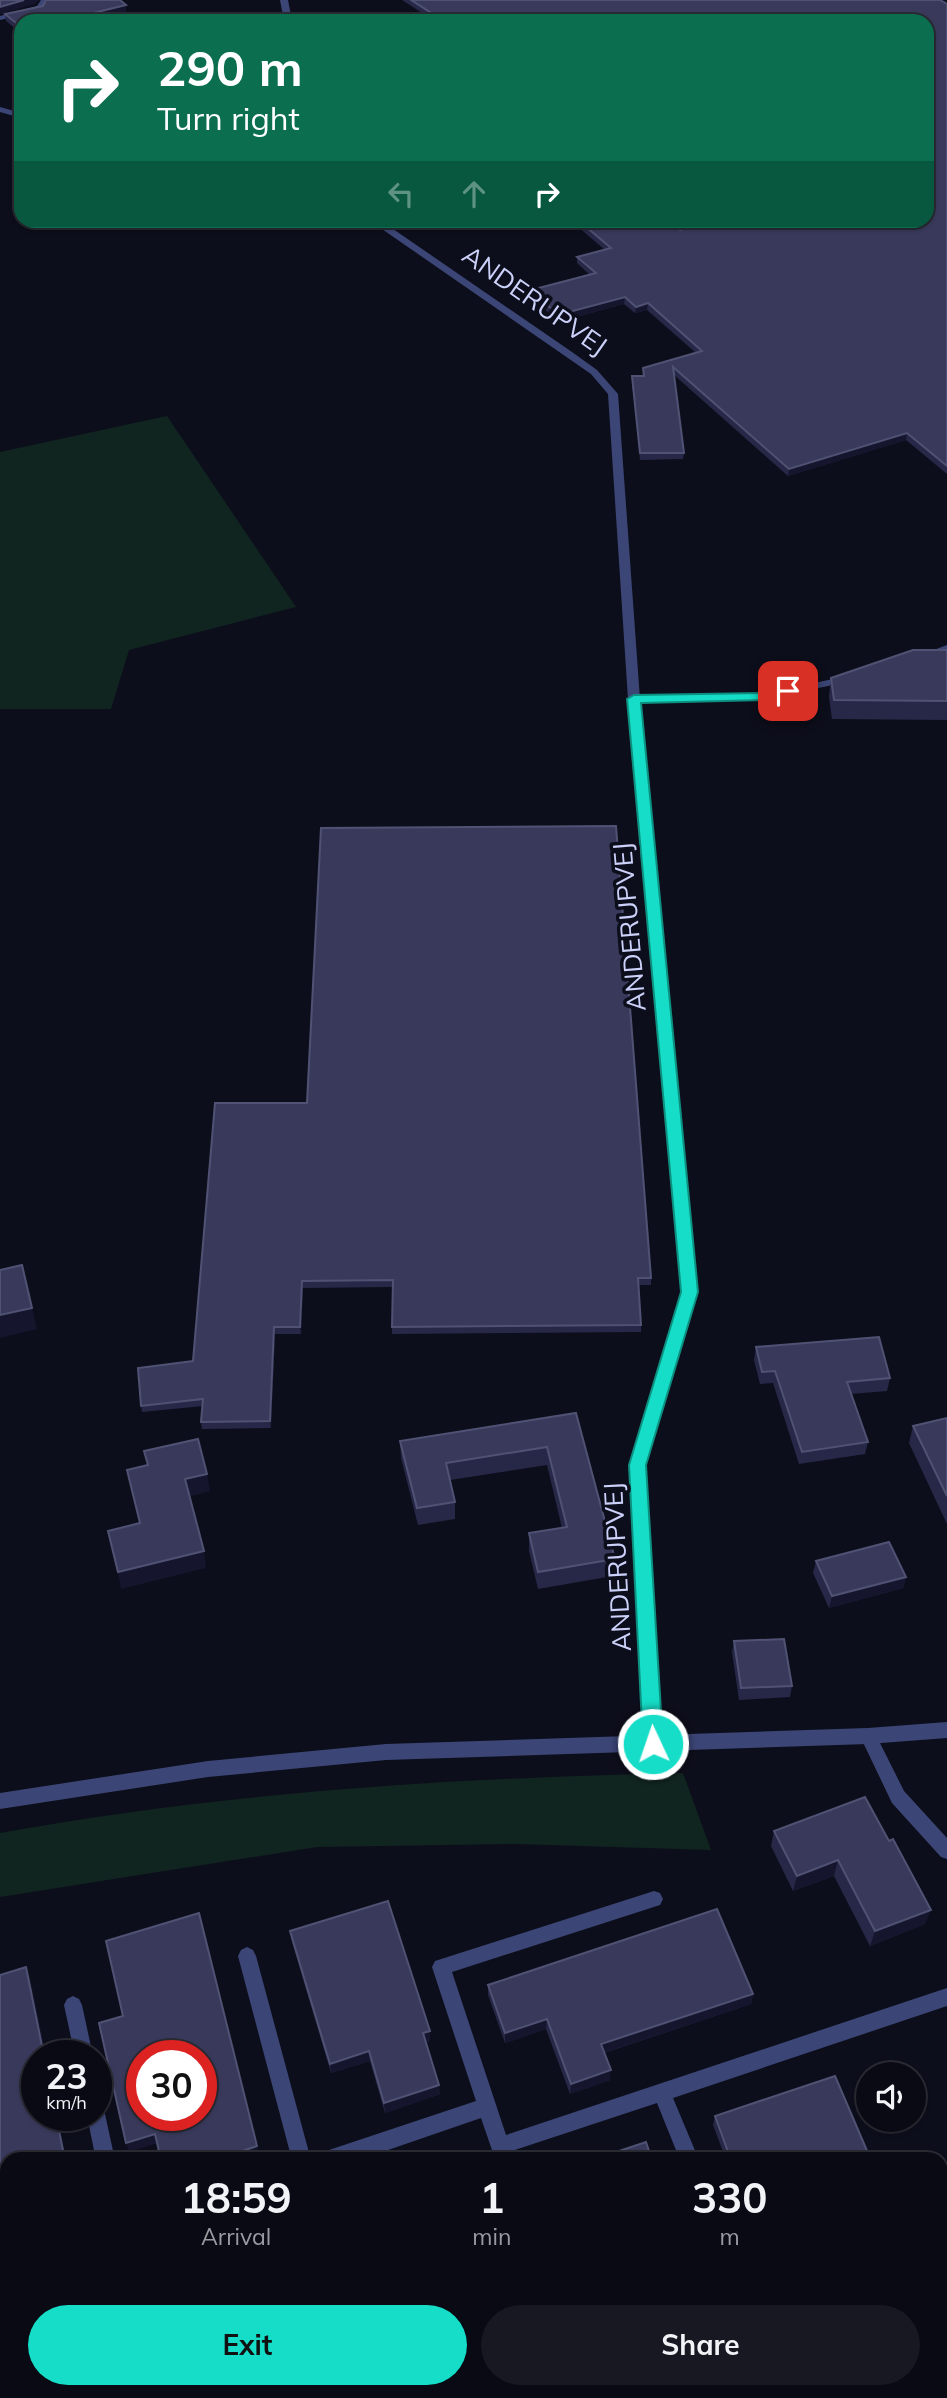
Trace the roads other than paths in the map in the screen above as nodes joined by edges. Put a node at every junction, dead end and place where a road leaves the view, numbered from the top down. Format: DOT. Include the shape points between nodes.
graph roads {
  1 [pos="45,0"];
  2 [pos="16,14"];
  3 [pos="385,228"];
  4 [pos="947,648"];
  5 [pos="913,660"];
  6 [pos="866,674"];
  7 [pos="634,699"];
  8 [pos="947,1730"];
  9 [pos="868,1736"];
  10 [pos="653,1744"];
  11 [pos="0,1801"];
  12 [pos="947,1852"];
  13 [pos="654,1899"];
  14 [pos="247,1956"];
  15 [pos="947,1997"];
  16 [pos="73,2006"];
  17 [pos="80,2040"];
  18 [pos="662,2093"];
  19 [pos="487,2107"];
  20 [pos="100,2131"];
  21 [pos="104,2152"];
  22 [pos="300,2152"];
  23 [pos="353,2152"];
  24 [pos="687,2152"];
  1 -- 2 [label="street" via="40,8"];
  3 -- 7 [label="street, ANDERUPVEJ" via="594,372 613,394"];
  4 -- 5 [label="street"];
  6 -- 7 [label="street" via="765,696"];
  7 -- 10 [label="street, ANDERUPVEJ" via="690,1292 638,1465"];
  8 -- 9 [label="street"];
  9 -- 10 [label="street"];
  9 -- 12 [label="street" via="898,1797"];
  10 -- 11 [label="street" via="386,1752 208,1769"];
  13 -- 19 [label="street" via="442,1967"];
  14 -- 22 [label="street"];
  15 -- 18 [label="street"];
  16 -- 17 [label="street"];
  18 -- 19 [label="street" via="500,2146"];
  18 -- 24 [label="street"];
  19 -- 23 [label="street"];
  20 -- 21 [label="street"];
}
